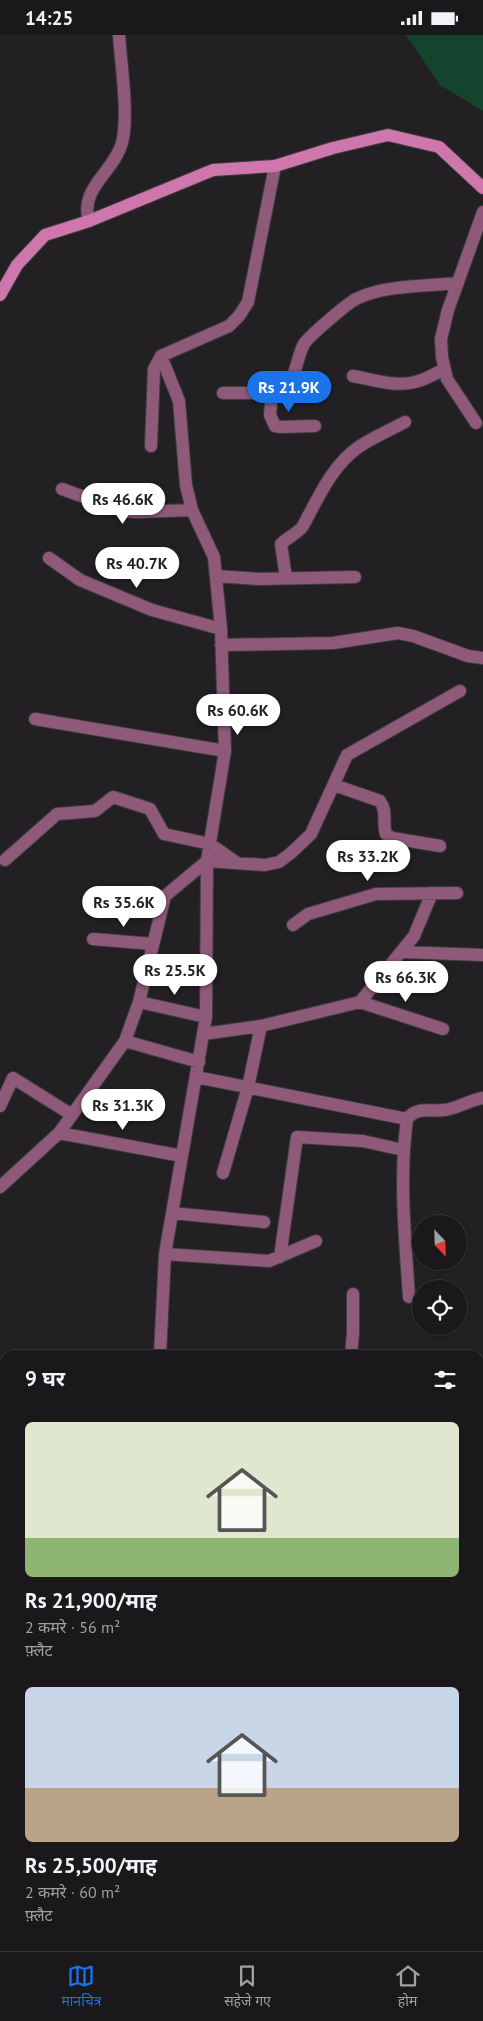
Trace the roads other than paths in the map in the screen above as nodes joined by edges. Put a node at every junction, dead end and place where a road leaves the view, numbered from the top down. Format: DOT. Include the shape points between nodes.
graph roads {
  1 [pos="119,35"];
  2 [pos="275,166"];
  3 [pos="483,188"];
  4 [pos="483,212"];
  5 [pos="89,221"];
  6 [pos="458,283"];
  7 [pos="0,295"];
  8 [pos="161,356"];
  9 [pos="444,369"];
  10 [pos="353,376"];
  11 [pos="272,391"];
  12 [pos="223,393"];
  13 [pos="405,422"];
  14 [pos="476,423"];
  15 [pos="314,426"];
  16 [pos="151,446"];
  17 [pos="62,489"];
  18 [pos="192,510"];
  19 [pos="49,558"];
  20 [pos="216,576"];
  21 [pos="355,577"];
  22 [pos="286,578"];
  23 [pos="220,629"];
  24 [pos="221,645"];
  25 [pos="483,658"];
  26 [pos="460,691"];
  27 [pos="35,719"];
  28 [pos="225,751"];
  29 [pos="334,785"];
  30 [pos="210,844"];
  31 [pos="440,846"];
  32 [pos="5,860"];
  33 [pos="207,861"];
  34 [pos="237,863"];
  35 [pos="432,893"];
  36 [pos="457,893"];
  37 [pos="293,925"];
  38 [pos="93,939"];
  39 [pos="153,945"];
  40 [pos="401,952"];
  41 [pos="483,955"];
  42 [pos="139,1002"];
  43 [pos="360,1002"];
  44 [pos="206,1017"];
  45 [pos="261,1026"];
  46 [pos="443,1029"];
  47 [pos="203,1034"];
  48 [pos="125,1041"];
  49 [pos="199,1062"];
  50 [pos="196,1077"];
  51 [pos="248,1087"];
  52 [pos="483,1098"];
  53 [pos="0,1105"];
  54 [pos="72,1115"];
  55 [pos="407,1119"];
  56 [pos="59,1133"];
  57 [pos="403,1150"];
  58 [pos="182,1156"];
  59 [pos="223,1173"];
  60 [pos="0,1187"];
  61 [pos="172,1213"];
  62 [pos="264,1222"];
  63 [pos="316,1241"];
  64 [pos="165,1254"];
  65 [pos="280,1257"];
  66 [pos="353,1294"];
  67 [pos="409,1297"];
  68 [pos="160,1350"];
  69 [pos="351,1350"];
  1 -- 5 [label="street" via="125,124 122,144 86,203"];
  2 -- 3 [label="street" via="388,135 439,147"];
  2 -- 5 [label="street" via="213,169"];
  2 -- 8 [label="street" via="248,302 229,326"];
  4 -- 6 [label="street"];
  5 -- 7 [label="street" via="45,235 17,265"];
  6 -- 9 [label="street" via="441,339"];
  6 -- 11 [label="street" via="378,291 355,299 306,342 287,385 279,391"];
  8 -- 16 [label="street" via="154,369"];
  8 -- 18 [label="street" via="179,401 186,485"];
  9 -- 10 [label="street" via="417,382 403,384"];
  9 -- 14 [label="street" via="446,379"];
  11 -- 12 [label="street"];
  11 -- 15 [label="street" via="270,415 275,426"];
  13 -- 22 [label="street" via="346,457 328,479 304,526 281,544"];
  17 -- 18 [label="street" via="123,511"];
  18 -- 20 [label="street" via="214,557"];
  19 -- 23 [label="street" via="80,580 152,611"];
  20 -- 22 [label="street"];
  20 -- 23 [label="street"];
  21 -- 22 [label="street"];
  23 -- 24 [label="street"];
  24 -- 25 [label="street" via="333,643 398,633"];
  24 -- 28 [label="street"];
  26 -- 29 [label="street" via="347,755"];
  27 -- 28 [label="street"];
  28 -- 30 [label="street"];
  29 -- 31 [label="street" via="380,801 386,815 384,829 392,838"];
  29 -- 34 [label="street" via="311,834 291,853 279,862 265,865"];
  30 -- 32 [label="street" via="164,834 150,809 113,797 95,811 57,813"];
  30 -- 33 [label="street"];
  30 -- 34 [label="street"];
  33 -- 34 [label="street"];
  33 -- 39 [label="street" via="165,896"];
  33 -- 44 [label="street"];
  35 -- 36 [label="street"];
  35 -- 37 [label="street" via="376,894 308,915"];
  35 -- 40 [label="street" via="414,936"];
  38 -- 39 [label="street"];
  39 -- 42 [label="street"];
  40 -- 41 [label="street"];
  40 -- 43 [label="street"];
  42 -- 44 [label="street"];
  42 -- 48 [label="street"];
  43 -- 45 [label="street"];
  43 -- 46 [label="street"];
  44 -- 47 [label="street"];
  45 -- 47 [label="street"];
  45 -- 51 [label="street"];
  47 -- 49 [label="street"];
  48 -- 49 [label="street"];
  48 -- 54 [label="street"];
  49 -- 50 [label="street"];
  50 -- 51 [label="street"];
  50 -- 58 [label="street"];
  51 -- 55 [label="street"];
  51 -- 59 [label="street"];
  52 -- 55 [label="street" via="450,1109 418,1111"];
  53 -- 54 [label="street" via="13,1078"];
  54 -- 56 [label="street"];
  55 -- 57 [label="street"];
  56 -- 58 [label="street"];
  56 -- 60 [label="street"];
  57 -- 65 [label="street" via="363,1141 297,1137"];
  57 -- 67 [label="street" via="403,1213"];
  58 -- 61 [label="street"];
  61 -- 62 [label="street"];
  61 -- 64 [label="street"];
  63 -- 65 [label="street"];
  64 -- 65 [label="street" via="269,1261"];
  64 -- 68 [label="street"];
  66 -- 69 [label="street"];
}
